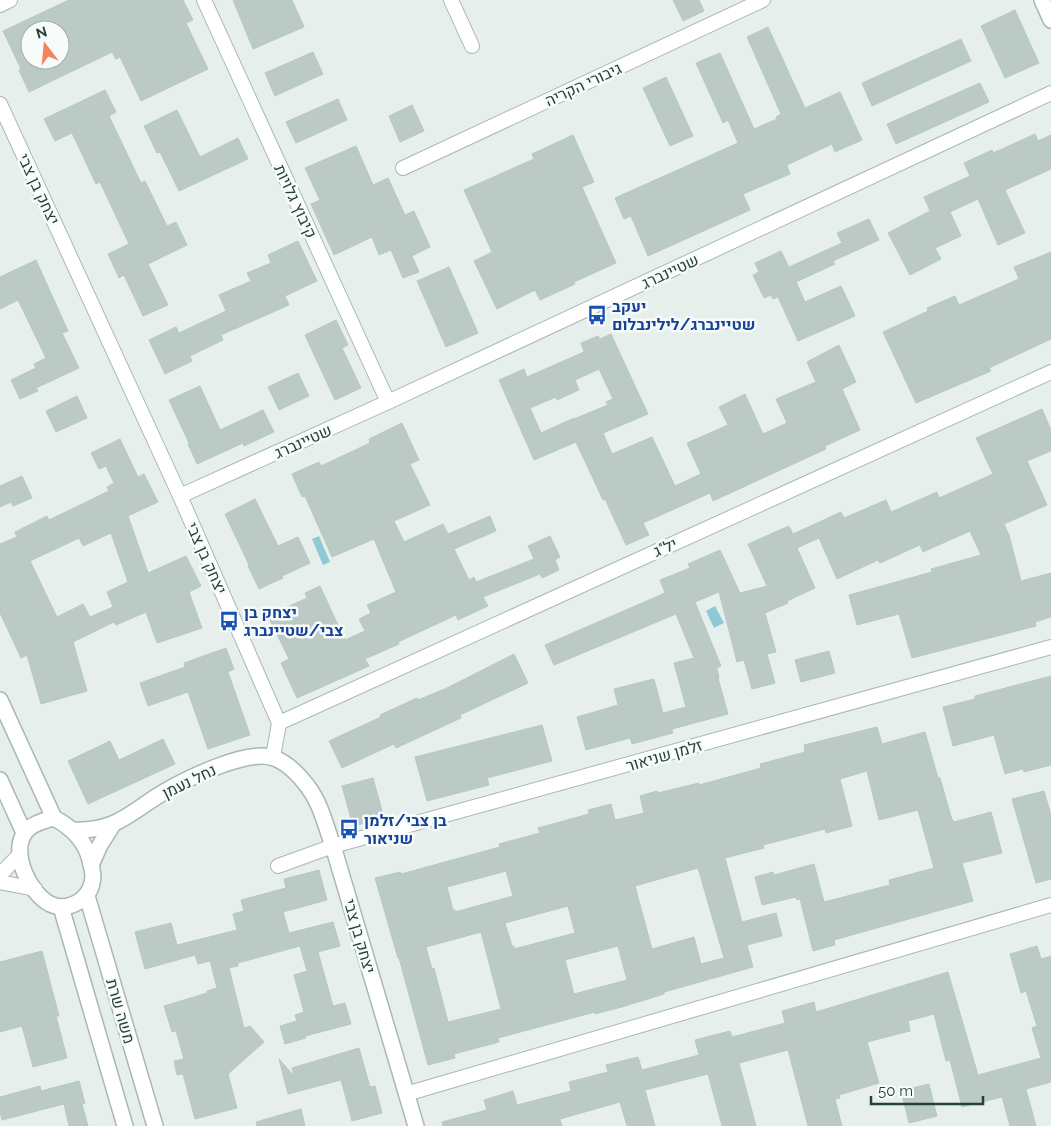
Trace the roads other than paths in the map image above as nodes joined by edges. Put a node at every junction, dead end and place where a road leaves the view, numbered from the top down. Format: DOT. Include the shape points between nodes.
graph roads {
  1 [pos="10,0"];
  2 [pos="204,0"];
  3 [pos="451,0"];
  4 [pos="763,0"];
  5 [pos="1042,0"];
  6 [pos="0,4"];
  7 [pos="1051,20"];
  8 [pos="472,46"];
  9 [pos="1051,93"];
  10 [pos="0,104"];
  11 [pos="404,168"];
  12 [pos="1051,372"];
  13 [pos="388,402"];
  14 [pos="180,496"];
  15 [pos="1051,647"];
  16 [pos="0,700"];
  17 [pos="279,722"];
  18 [pos="273,757"];
  19 [pos="0,780"];
  20 [pos="54,818"];
  21 [pos="112,826"];
  22 [pos="72,830"];
  23 [pos="24,833"];
  24 [pos="333,846"];
  25 [pos="20,854"];
  26 [pos="91,865"];
  27 [pos="278,866"];
  28 [pos="0,876"];
  29 [pos="0,882"];
  30 [pos="35,889"];
  31 [pos="86,896"];
  32 [pos="1051,905"];
  33 [pos="61,907"];
  34 [pos="406,1094"];
  35 [pos="125,1126"];
  36 [pos="154,1126"];
  37 [pos="416,1126"];
  1 -- 6 [label="street"];
  2 -- 13 [label="street, קיבוץ גלויות"];
  3 -- 8 [label="street"];
  4 -- 11 [label="street, גיבורי הקריה"];
  5 -- 7 [label="street"];
  9 -- 13 [label="street, שטיינברג"];
  10 -- 14 [label="street, יצחק בן צבי"];
  12 -- 17 [label="street, יל\"ג"];
  13 -- 14 [label="street, שטיינברג"];
  14 -- 17 [label="street, יצחק בן צבי"];
  15 -- 24 [label="street, זלמן שניאור"];
  16 -- 20 [label="street"];
  17 -- 18 [label="street"];
  18 -- 21 [label="street, נחל נעמן" via="246,757 202,773 165,791"];
  18 -- 24 [label="street, יצחק בן צבי" via="292,768 309,788"];
  19 -- 23 [label="street"];
  20 -- 22 [label="street"];
  20 -- 23 [label="street" via="38,823"];
  21 -- 22 [label="street, נחל נעמן" via="90,831"];
  21 -- 26 [label="street, נחל נעמן"];
  22 -- 26 [label="street" via="84,844"];
  23 -- 25 [label="street" via="18,848"];
  24 -- 27 [label="street, זלמן שניאור"];
  24 -- 34 [label="street, יצחק בן צבי"];
  25 -- 28 [label="street"];
  25 -- 30 [label="street" via="28,882"];
  26 -- 31 [label="street" via="93,882"];
  29 -- 30 [label="street"];
  30 -- 33 [label="street" via="44,900"];
  31 -- 33 [label="street"];
  31 -- 36 [label="street, משה שרת"];
  32 -- 34 [label="street"];
  33 -- 35 [label="street, משה שרת"];
  34 -- 37 [label="street, יצחק בן צבי"];
}
